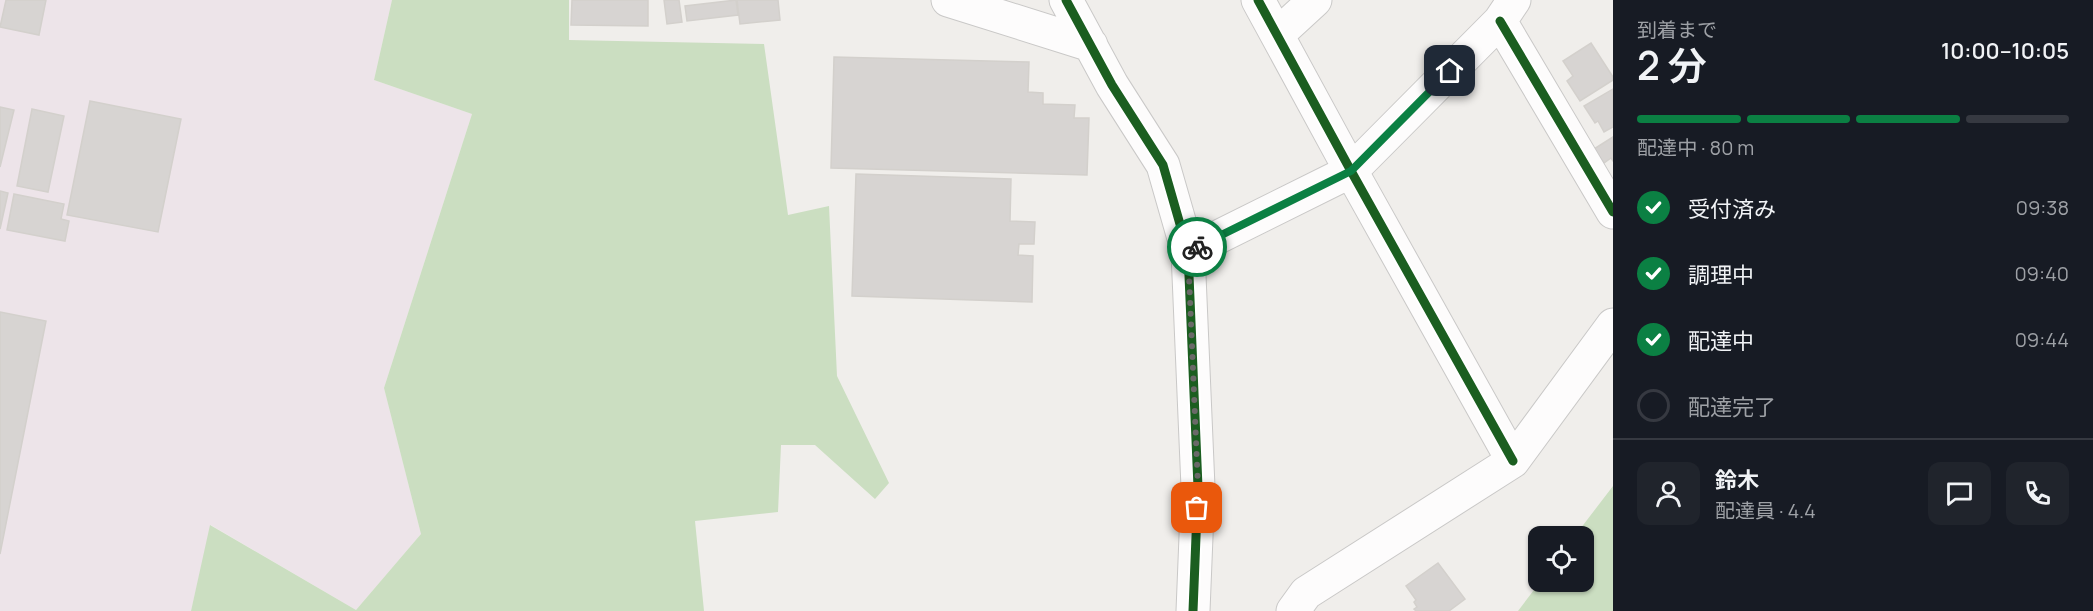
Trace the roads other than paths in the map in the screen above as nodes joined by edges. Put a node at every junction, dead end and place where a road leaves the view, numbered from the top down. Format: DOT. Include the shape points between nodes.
graph roads {
  1 [pos="948,0"];
  2 [pos="1066,0"];
  3 [pos="1258,0"];
  4 [pos="1315,0"];
  5 [pos="1507,10"];
  6 [pos="1278,34"];
  7 [pos="1090,45"];
  8 [pos="1351,171"];
  9 [pos="1613,212"];
  10 [pos="1188,252"];
  11 [pos="1613,325"];
  12 [pos="1514,461"];
  13 [pos="1193,611"];
  14 [pos="1293,611"];
  1 -- 7 [label="street"];
  2 -- 7 [label="street"];
  3 -- 6 [label="street"];
  4 -- 6 [label="street"];
  5 -- 8 [label="street"];
  5 -- 9 [label="street"];
  6 -- 8 [label="street"];
  7 -- 10 [label="street" via="1163,165"];
  8 -- 10 [label="street"];
  8 -- 12 [label="street"];
  10 -- 13 [label="street" via="1198,487"];
  11 -- 12 [label="street"];
  12 -- 14 [label="street" via="1306,593"];
}
